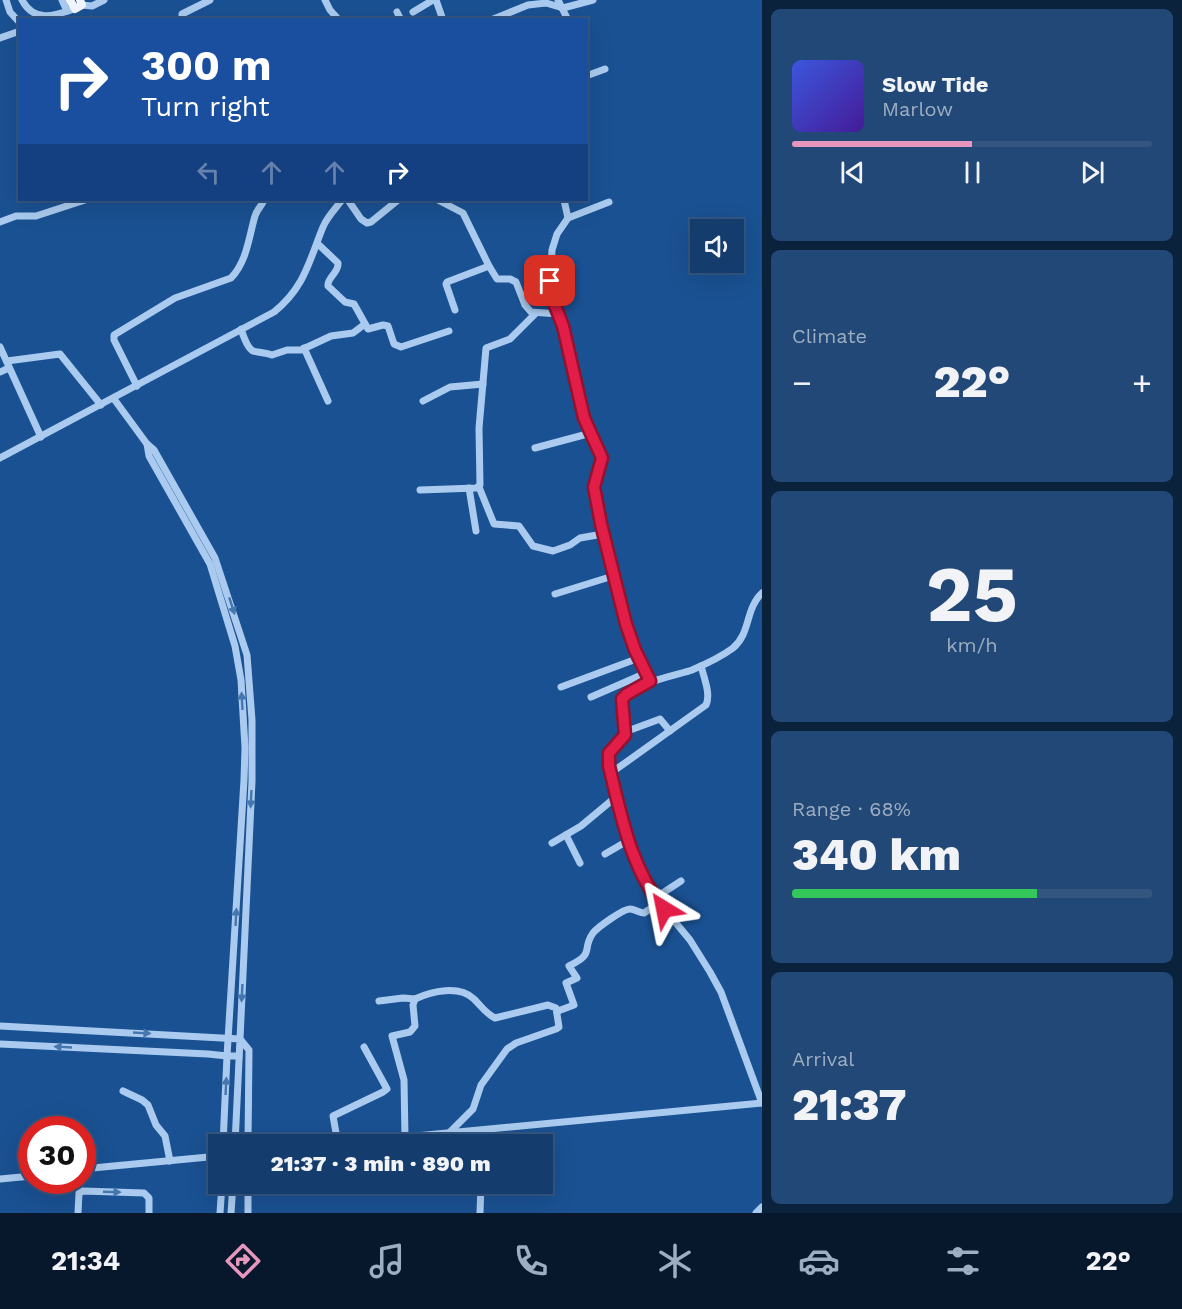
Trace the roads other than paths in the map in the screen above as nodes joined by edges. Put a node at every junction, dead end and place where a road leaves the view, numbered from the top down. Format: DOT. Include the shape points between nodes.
graph roads {
  1 [pos="6,0"];
  2 [pos="22,0"];
  3 [pos="62,0"];
  4 [pos="70,0"];
  5 [pos="104,0"];
  6 [pos="210,0"];
  7 [pos="325,0"];
  8 [pos="435,0"];
  9 [pos="558,0"];
  10 [pos="593,0"];
  11 [pos="79,5"];
  12 [pos="563,8"];
  13 [pos="412,12"];
  14 [pos="182,18"];
  15 [pos="337,18"];
  16 [pos="442,18"];
  17 [pos="496,18"];
  18 [pos="567,18"];
  19 [pos="18,21"];
  20 [pos="18,32"];
  21 [pos="0,38"];
  22 [pos="605,69"];
  23 [pos="588,75"];
  24 [pos="82,201"];
  25 [pos="263,201"];
  26 [pos="341,201"];
  27 [pos="349,201"];
  28 [pos="397,201"];
  29 [pos="440,201"];
  30 [pos="564,201"];
  31 [pos="609,202"];
  32 [pos="568,218"];
  33 [pos="0,222"];
  34 [pos="318,244"];
  35 [pos="489,266"];
  36 [pos="455,310"];
  37 [pos="536,314"];
  38 [pos="559,314"];
  39 [pos="365,324"];
  40 [pos="241,329"];
  41 [pos="449,331"];
  42 [pos="0,347"];
  43 [pos="304,348"];
  44 [pos="8,365"];
  45 [pos="0,372"];
  46 [pos="483,384"];
  47 [pos="137,386"];
  48 [pos="114,399"];
  49 [pos="328,401"];
  50 [pos="423,401"];
  51 [pos="101,405"];
  52 [pos="591,433"];
  53 [pos="41,436"];
  54 [pos="147,444"];
  55 [pos="535,448"];
  56 [pos="0,458"];
  57 [pos="478,487"];
  58 [pos="470,488"];
  59 [pos="420,490"];
  60 [pos="476,531"];
  61 [pos="603,534"];
  62 [pos="613,576"];
  63 [pos="762,593"];
  64 [pos="555,594"];
  65 [pos="639,658"];
  66 [pos="701,666"];
  67 [pos="646,673"];
  68 [pos="650,681"];
  69 [pos="561,687"];
  70 [pos="591,697"];
  71 [pos="670,731"];
  72 [pos="625,732"];
  73 [pos="611,773"];
  74 [pos="617,796"];
  75 [pos="566,835"];
  76 [pos="629,840"];
  77 [pos="552,843"];
  78 [pos="605,855"];
  79 [pos="579,863"];
  80 [pos="681,881"];
  81 [pos="657,900"];
  82 [pos="415,999"];
  83 [pos="379,1001"];
  84 [pos="558,1011"];
  85 [pos="0,1026"];
  86 [pos="229,1038"];
  87 [pos="240,1039"];
  88 [pos="0,1044"];
  89 [pos="364,1047"];
  90 [pos="227,1056"];
  91 [pos="239,1056"];
  92 [pos="123,1091"];
  93 [pos="465,1132"];
  94 [pos="449,1133"];
  95 [pos="223,1134"];
  96 [pos="235,1134"];
  97 [pos="248,1134"];
  98 [pos="336,1134"];
  99 [pos="405,1134"];
  100 [pos="440,1134"];
  101 [pos="208,1157"];
  102 [pos="170,1161"];
  103 [pos="96,1168"];
  104 [pos="18,1177"];
  105 [pos="0,1179"];
  106 [pos="221,1194"];
  107 [pos="232,1194"];
  108 [pos="248,1194"];
  109 [pos="481,1194"];
  110 [pos="762,1207"];
  111 [pos="78,1213"];
  112 [pos="149,1213"];
  113 [pos="220,1213"];
  114 [pos="231,1213"];
  115 [pos="248,1213"];
  116 [pos="480,1213"];
  117 [pos="756,1213"];
  1 -- 19 [label="street"];
  2 -- 11 [label="street" via="34,14 51,17"];
  3 -- 11 [label="street"];
  4 -- 11 [label="main road"];
  5 -- 11 [label="street" via="92,6"];
  6 -- 14 [label="street" via="182,14"];
  7 -- 15 [label="street"];
  8 -- 13 [label="street"];
  8 -- 16 [label="street"];
  9 -- 12 [label="street"];
  10 -- 12 [label="street"];
  12 -- 17 [label="street" via="540,3"];
  12 -- 18 [label="street"];
  20 -- 21 [label="street"];
  22 -- 23 [label="street"];
  24 -- 33 [label="street" via="36,216 16,216"];
  25 -- 47 [label="street" via="231,278 175,298 114,336"];
  26 -- 34 [label="street" via="324,226"];
  27 -- 28 [label="street" via="367,223"];
  29 -- 35 [label="street" via="463,213"];
  30 -- 32 [label="street"];
  31 -- 32 [label="street"];
  32 -- 38 [label="street" via="554,240 550,261 550,291"];
  34 -- 39 [label="street" via="339,267 328,286 345,302 354,304"];
  34 -- 40 [label="street" via="291,297 274,312"];
  35 -- 36 [label="street" via="447,282"];
  35 -- 37 [label="street" via="497,279 516,282 528,309"];
  37 -- 38 [label="street"];
  37 -- 46 [label="street" via="513,336 486,348"];
  38 -- 52 [label="street" via="581,408"];
  39 -- 41 [label="street" via="371,330 388,326 398,346"];
  39 -- 43 [label="street" via="353,333 331,336"];
  40 -- 43 [label="street" via="254,351 272,355"];
  40 -- 47 [label="street"];
  42 -- 44 [label="street"];
  43 -- 49 [label="street"];
  44 -- 45 [label="street"];
  44 -- 51 [label="street" via="60,354"];
  44 -- 53 [label="street"];
  46 -- 50 [label="street" via="450,387"];
  46 -- 57 [label="street"];
  47 -- 48 [label="street"];
  48 -- 51 [label="street"];
  48 -- 54 [label="street"];
  51 -- 53 [label="street"];
  52 -- 55 [label="street"];
  52 -- 61 [label="street" via="602,458 594,487"];
  53 -- 56 [label="street"];
  86 -- 54 [label="street, one-way" via="244,780 241,680 210,564 149,456"];
  54 -- 87 [label="street, one-way" via="215,558 247,656 252,781"];
  57 -- 58 [label="street"];
  57 -- 61 [label="street" via="494,524 519,526 533,546 553,551 580,538"];
  58 -- 59 [label="street"];
  58 -- 60 [label="street"];
  61 -- 62 [label="street"];
  62 -- 64 [label="street"];
  62 -- 65 [label="street"];
  63 -- 66 [label="street" via="751,607 741,640"];
  65 -- 67 [label="street"];
  65 -- 69 [label="street"];
  66 -- 68 [label="street"];
  66 -- 71 [label="street" via="708,700"];
  67 -- 68 [label="street"];
  67 -- 70 [label="street"];
  68 -- 72 [label="street" via="622,699"];
  71 -- 72 [label="street" via="660,719"];
  71 -- 73 [label="street"];
  72 -- 73 [label="street" via="609,753"];
  73 -- 74 [label="street"];
  74 -- 75 [label="street"];
  74 -- 76 [label="street"];
  75 -- 77 [label="street"];
  75 -- 79 [label="street"];
  76 -- 78 [label="street"];
  76 -- 81 [label="street" via="644,880"];
  80 -- 81 [label="street"];
  81 -- 84 [label="street" via="644,914 630,909 621,912 594,931 587,954 569,966 577,978 566,983 574,1005"];
  81 -- 93 [label="street" via="711,972 762,1103"];
  82 -- 83 [label="street"];
  82 -- 84 [label="street" via="458,991 470,996 495,1018 548,1005"];
  82 -- 99 [label="street" via="416,1026 392,1038 404,1080"];
  84 -- 94 [label="street" via="560,1024 556,1029 516,1043 503,1053 481,1085 473,1109"];
  85 -- 86 [label="street, one-way"];
  86 -- 87 [label="street"];
  86 -- 90 [label="street"];
  87 -- 91 [label="street"];
  87 -- 97 [label="street" via="249,1050"];
  90 -- 88 [label="street, one-way"];
  89 -- 98 [label="street" via="387,1089 333,1116"];
  90 -- 91 [label="street"];
  95 -- 90 [label="street, one-way"];
  91 -- 96 [label="street"];
  92 -- 102 [label="street" via="148,1105 165,1136"];
  93 -- 94 [label="street"];
  94 -- 100 [label="street"];
  101 -- 102 [label="street"];
  102 -- 103 [label="street"];
  104 -- 105 [label="street"];
  106 -- 113 [label="street"];
  107 -- 114 [label="street"];
  108 -- 115 [label="street"];
  109 -- 116 [label="street"];
  110 -- 117 [label="street"];
  111 -- 112 [label="street, one-way" via="79,1194 83,1191 144,1193 149,1198"];
}
